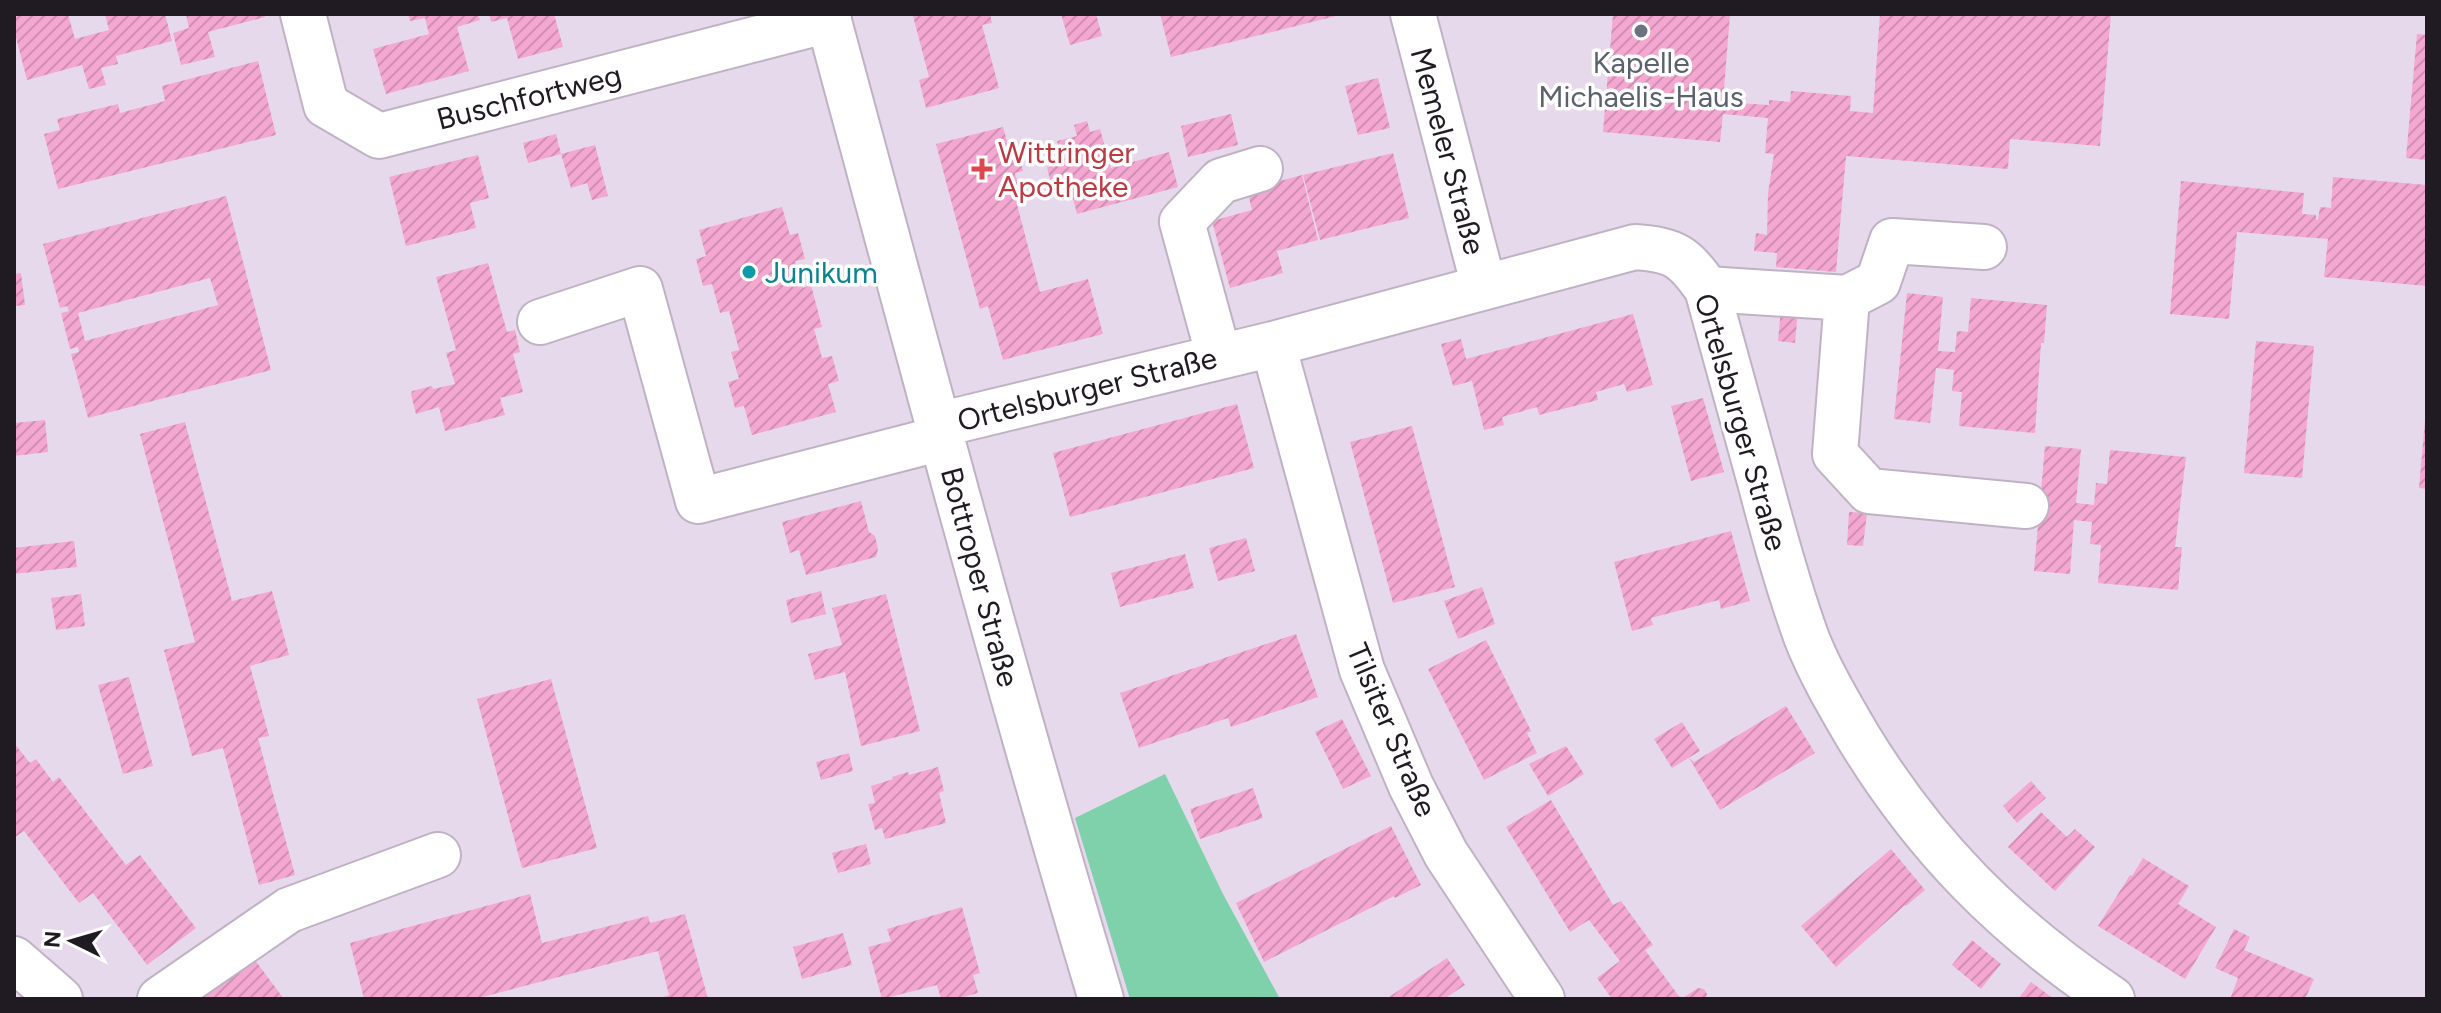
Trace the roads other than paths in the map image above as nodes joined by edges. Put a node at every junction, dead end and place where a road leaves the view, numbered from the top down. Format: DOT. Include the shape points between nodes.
graph roads {
  1 [pos="303,14"];
  2 [pos="1413,14"];
  3 [pos="828,17"];
  4 [pos="1260,169"];
  5 [pos="1984,247"];
  6 [pos="1484,287"];
  7 [pos="1707,289"];
  8 [pos="1847,298"];
  9 [pos="540,322"];
  10 [pos="1273,344"];
  11 [pos="1219,357"];
  12 [pos="940,431"];
  13 [pos="2026,506"];
  14 [pos="438,855"];
  15 [pos="14,959"];
  16 [pos="60,999"];
  17 [pos="160,999"];
  18 [pos="1101,999"];
  19 [pos="1542,999"];
  20 [pos="2112,999"];
  1 -- 3 [label="street, Buschfortweg" via="326,105 379,136"];
  2 -- 6 [label="street, Memeler Straße"];
  3 -- 12 [label="street, Bottroper Straße"];
  4 -- 11 [label="street" via="1221,181 1182,222"];
  5 -- 8 [label="street" via="1892,241 1878,282"];
  6 -- 7 [label="street, Ortelsburger Straße" via="1635,247 1664,249 1690,265"];
  6 -- 10 [label="street, Ortelsburger Straße"];
  7 -- 8 [label="street"];
  7 -- 20 [label="street, Ortelsburger Straße" via="1786,575 1808,641 1837,701 1880,772 1975,889 2020,931"];
  8 -- 13 [label="street" via="1835,454 1869,491"];
  9 -- 12 [label="street, Ortelsburger Straße" via="640,289 698,501"];
  10 -- 11 [label="street, Ortelsburger Straße"];
  10 -- 19 [label="street, Tilsiter Straße" via="1362,670 1446,854"];
  11 -- 12 [label="street, Ortelsburger Straße"];
  12 -- 18 [label="street, Bottroper Straße"];
  14 -- 17 [label="street" via="289,910"];
  15 -- 16 [label="street"];
}
